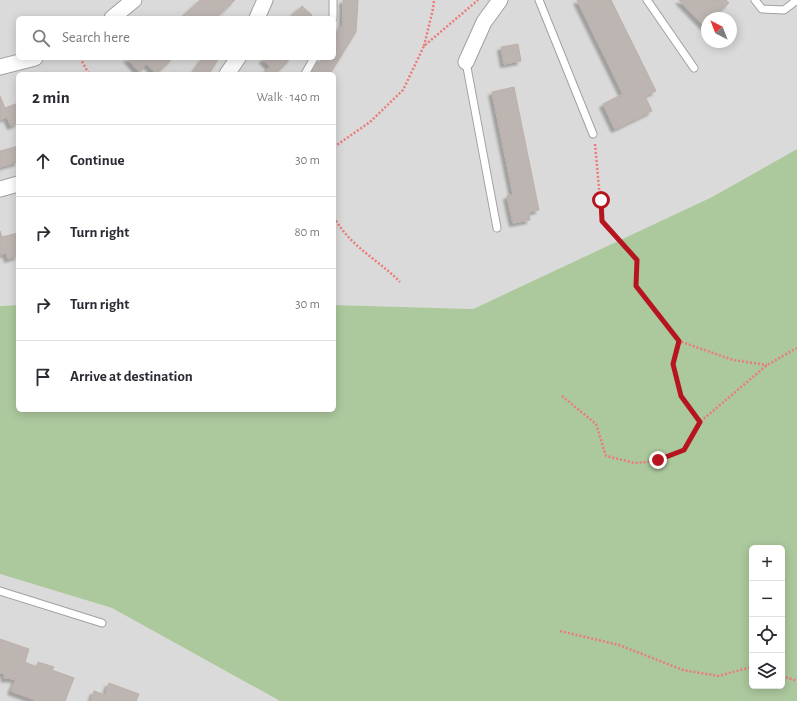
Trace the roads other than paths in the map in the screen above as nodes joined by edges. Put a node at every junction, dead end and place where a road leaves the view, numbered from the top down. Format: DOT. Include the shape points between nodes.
graph roads {
  1 [pos="134,0"];
  2 [pos="265,0"];
  3 [pos="333,0"];
  4 [pos="500,0"];
  5 [pos="539,0"];
  6 [pos="647,0"];
  7 [pos="755,0"];
  8 [pos="797,0"];
  9 [pos="114,16"];
  10 [pos="258,16"];
  11 [pos="333,16"];
  12 [pos="27,60"];
  13 [pos="236,60"];
  14 [pos="313,60"];
  15 [pos="466,62"];
  16 [pos="0,67"];
  17 [pos="694,68"];
  18 [pos="228,72"];
  19 [pos="306,72"];
  20 [pos="593,134"];
  21 [pos="16,185"];
  22 [pos="0,189"];
  23 [pos="497,228"];
  24 [pos="0,591"];
  25 [pos="102,623"];
  1 -- 9 [label="street"];
  2 -- 10 [label="street"];
  3 -- 11 [label="lane"];
  4 -- 15 [label="street" via="484,22"];
  5 -- 20 [label="lane"];
  6 -- 17 [label="lane"];
  7 -- 8 [label="lane" via="762,9 784,10"];
  12 -- 16 [label="street"];
  13 -- 18 [label="street"];
  14 -- 19 [label="lane"];
  15 -- 23 [label="lane"];
  21 -- 22 [label="street"];
  24 -- 25 [label="lane"];
}
